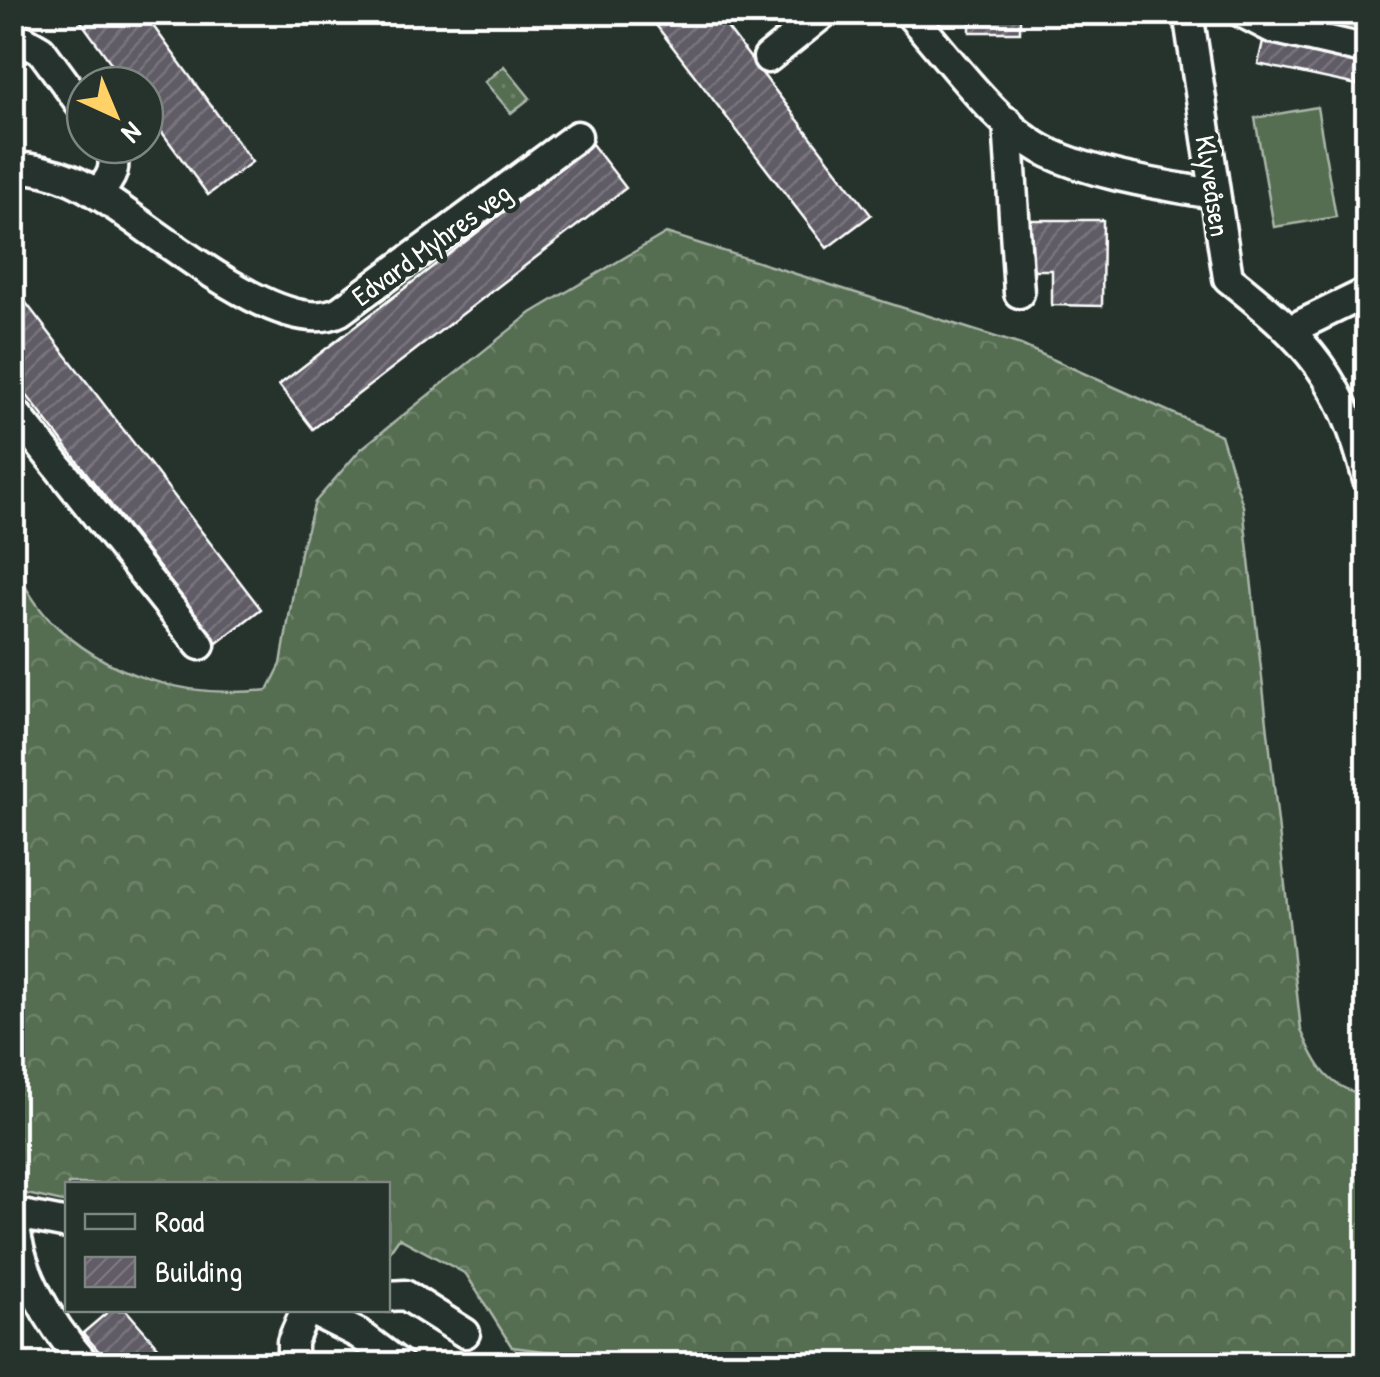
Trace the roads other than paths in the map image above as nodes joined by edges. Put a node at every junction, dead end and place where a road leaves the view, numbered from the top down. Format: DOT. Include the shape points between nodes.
graph roads {
  1 [pos="825,12"];
  2 [pos="908,12"];
  3 [pos="1188,12"];
  4 [pos="1241,12"];
  5 [pos="12,48"];
  6 [pos="1359,48"];
  7 [pos="768,58"];
  8 [pos="65,82"];
  9 [pos="1008,122"];
  10 [pos="577,136"];
  11 [pos="115,165"];
  12 [pos="12,167"];
  13 [pos="97,194"];
  14 [pos="1212,194"];
  15 [pos="1019,292"];
  16 [pos="1368,292"];
  17 [pos="1292,328"];
  18 [pos="12,409"];
  19 [pos="1368,480"];
  20 [pos="200,645"];
  21 [pos="13,1213"];
  22 [pos="65,1223"];
  23 [pos="390,1296"];
  24 [pos="307,1312"];
  25 [pos="318,1312"];
  26 [pos="366,1322"];
  27 [pos="465,1333"];
  28 [pos="85,1364"];
  29 [pos="292,1364"];
  30 [pos="399,1364"];
  1 -- 7 [label="street"];
  2 -- 9 [label="street"];
  3 -- 14 [label="street, Klyveåsen"];
  4 -- 6 [label="street" via="1272,28"];
  5 -- 8 [label="street" via="24,40 42,50"];
  9 -- 14 [label="street" via="1050,153"];
  9 -- 15 [label="street"];
  10 -- 13 [label="street, Edvard Myhres veg" via="340,311 320,317 270,304"];
  11 -- 13 [label="street"];
  12 -- 13 [label="street, Edvard Myhres veg" via="71,179"];
  14 -- 17 [label="street, Klyveåsen" via="1228,278"];
  16 -- 17 [label="street"];
  17 -- 19 [label="street, Klyveåsen" via="1353,423"];
  18 -- 20 [label="street"];
  21 -- 22 [label="street"];
  21 -- 28 [label="street" via="19,1257"];
  23 -- 27 [label="street" via="404,1295"];
  24 -- 29 [label="street" via="292,1342"];
  25 -- 26 [label="street"];
  26 -- 30 [label="street"];
}
